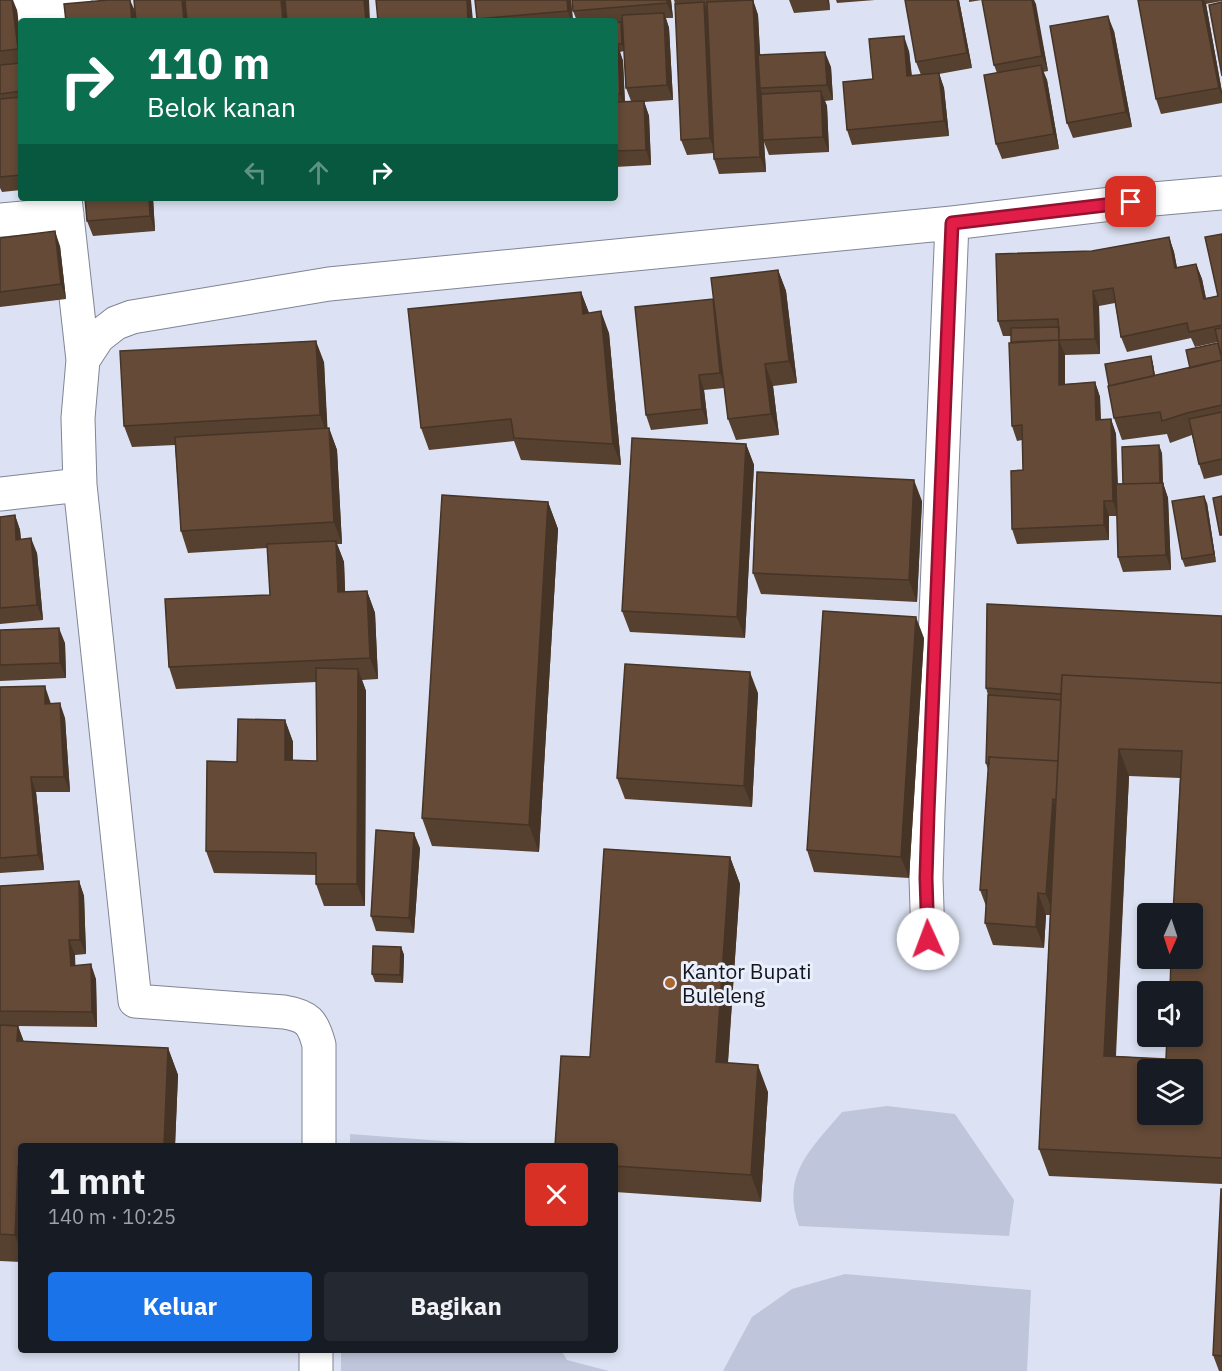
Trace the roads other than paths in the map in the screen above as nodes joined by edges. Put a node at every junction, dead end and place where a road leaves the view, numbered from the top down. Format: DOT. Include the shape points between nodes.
graph roads {
  1 [pos="75,0"];
  2 [pos="27,8"];
  3 [pos="1222,193"];
  4 [pos="67,206"];
  5 [pos="0,220"];
  6 [pos="952,223"];
  7 [pos="82,360"];
  8 [pos="80,485"];
  9 [pos="0,494"];
  10 [pos="928,939"];
  11 [pos="319,1143"];
  12 [pos="316,1353"];
  13 [pos="316,1371"];
  1 -- 2 [label="street"];
  3 -- 6 [label="street"];
  4 -- 5 [label="street"];
  4 -- 7 [label="street"];
  6 -- 7 [label="street" via="329,284 132,317 98,337"];
  6 -- 10 [label="street" via="928,812"];
  7 -- 8 [label="street" via="78,418"];
  8 -- 9 [label="street"];
  8 -- 11 [label="street" via="135,1001 284,1012 309,1020 319,1045"];
  12 -- 13 [label="street"];
}
